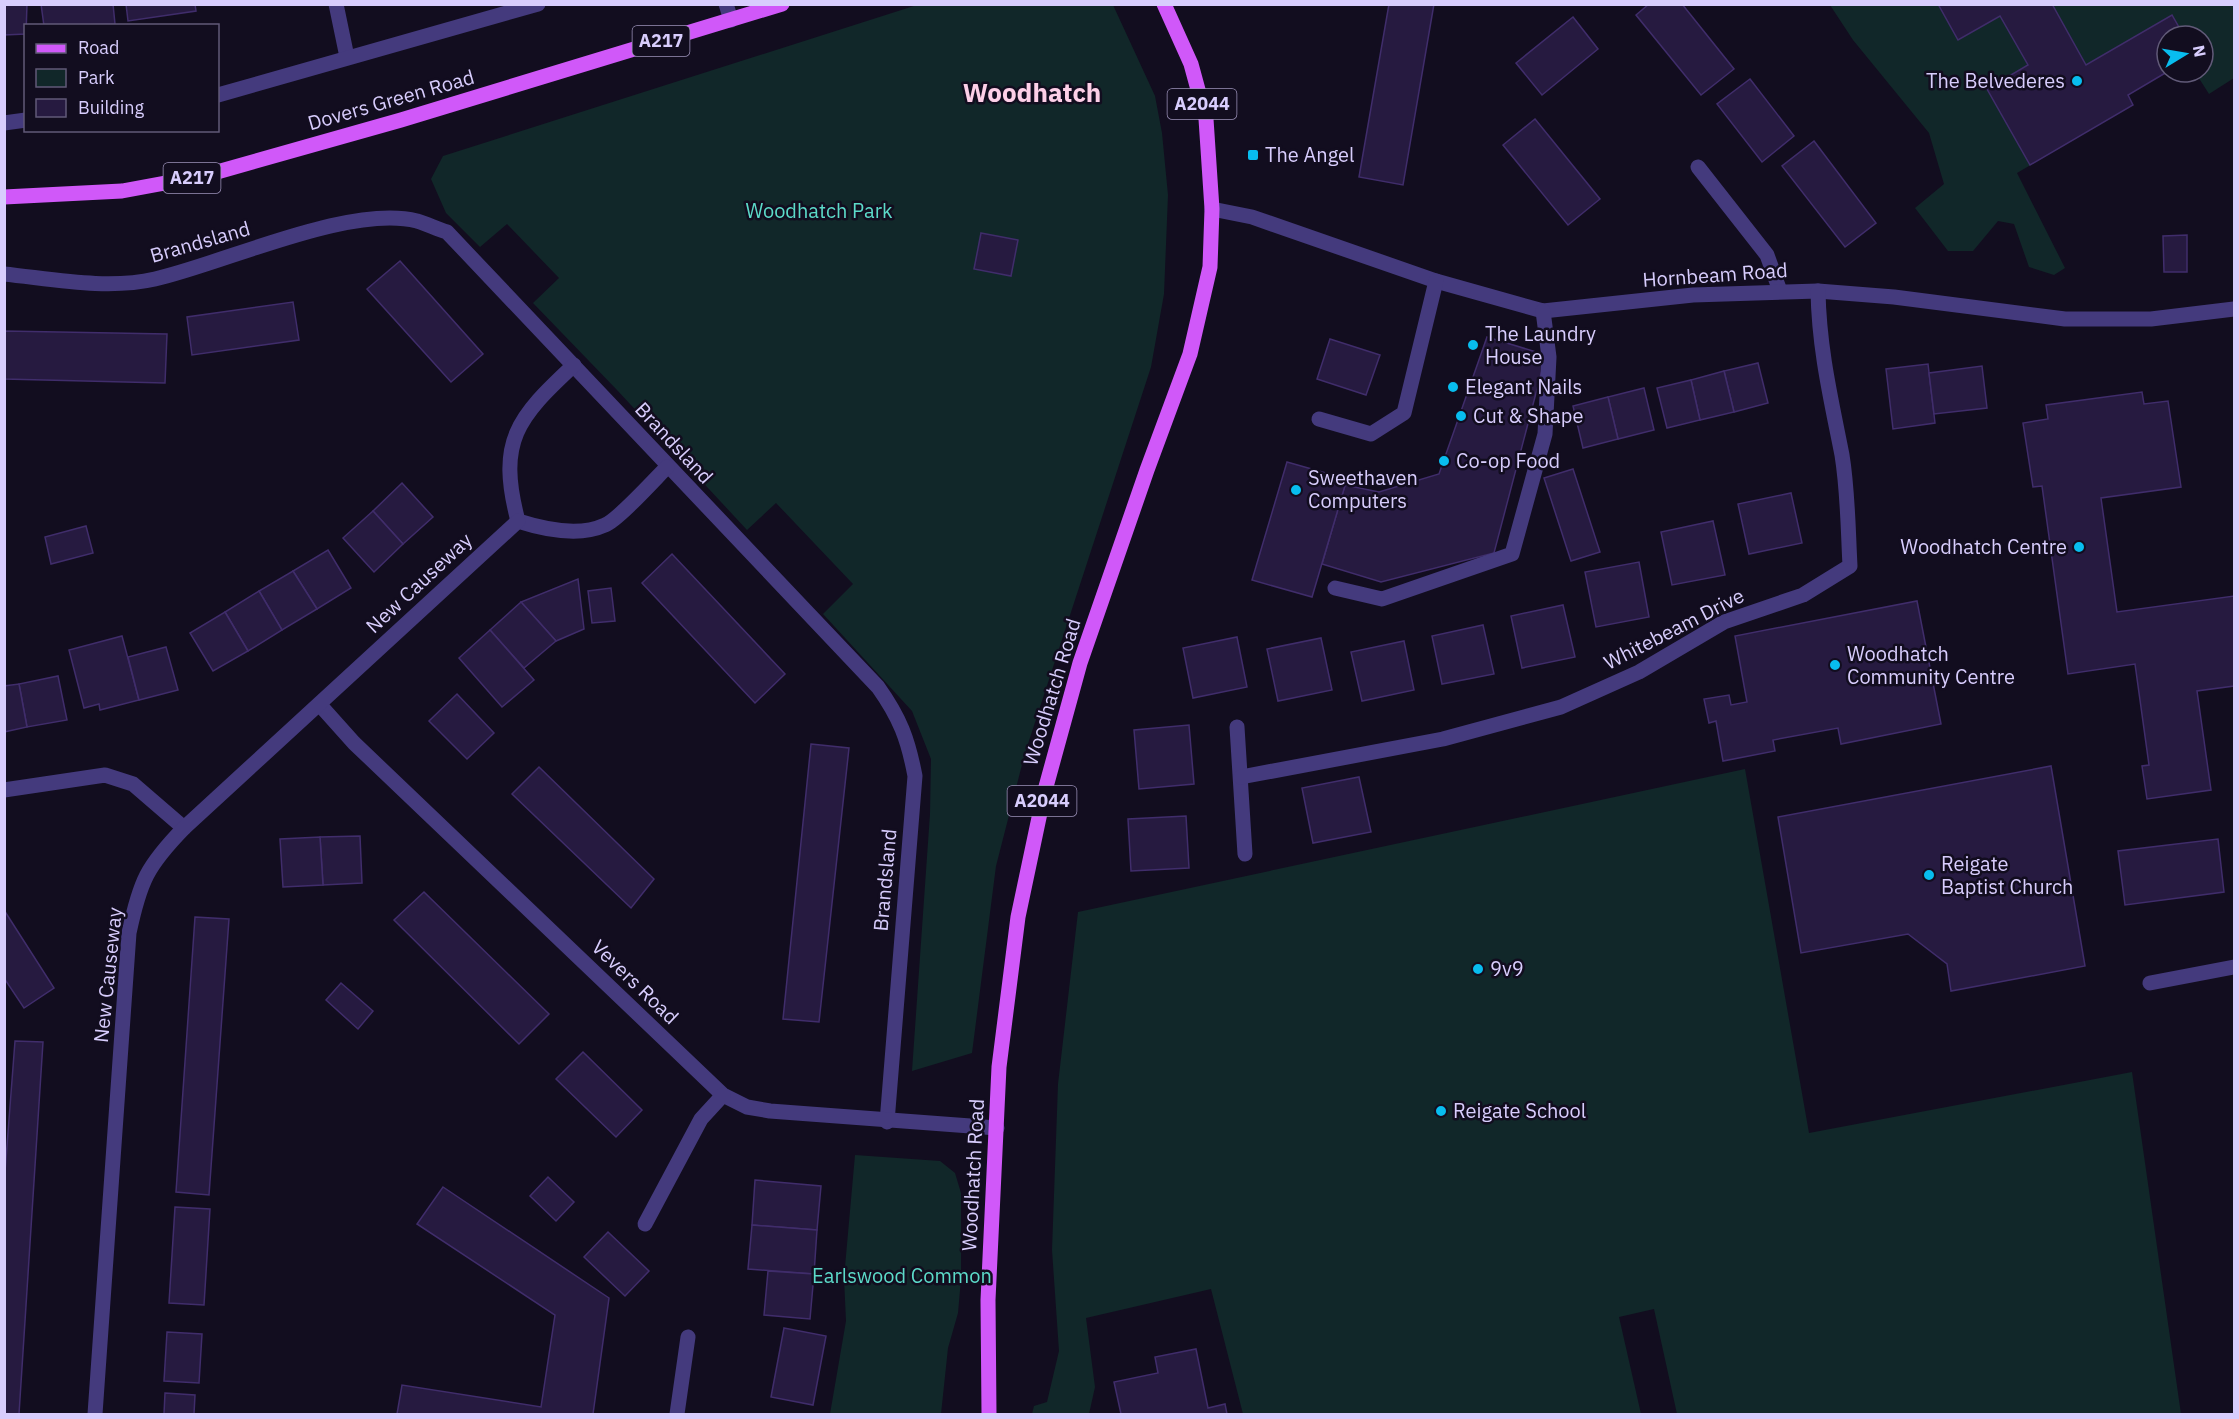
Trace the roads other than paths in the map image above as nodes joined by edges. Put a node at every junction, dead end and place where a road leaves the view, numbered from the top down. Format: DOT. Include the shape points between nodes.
graph roads {
  1 [pos="336,4"];
  2 [pos="538,4"];
  3 [pos="726,4"];
  4 [pos="782,4"];
  5 [pos="1164,4"];
  6 [pos="731,20"];
  7 [pos="347,57"];
  8 [pos="219,95"];
  9 [pos="24,120"];
  10 [pos="4,123"];
  11 [pos="1698,167"];
  12 [pos="4,197"];
  13 [pos="1212,210"];
  14 [pos="4,274"];
  15 [pos="1436,281"];
  16 [pos="1780,291"];
  17 [pos="1818,291"];
  18 [pos="2235,309"];
  19 [pos="1543,311"];
  20 [pos="574,364"];
  21 [pos="1319,419"];
  22 [pos="667,467"];
  23 [pos="518,521"];
  24 [pos="1335,588"];
  25 [pos="320,705"];
  26 [pos="1238,727"];
  27 [pos="1241,777"];
  28 [pos="4,790"];
  29 [pos="184,828"];
  30 [pos="1245,854"];
  31 [pos="2235,967"];
  32 [pos="2150,983"];
  33 [pos="723,1095"];
  34 [pos="887,1122"];
  35 [pos="997,1128"];
  36 [pos="645,1224"];
  37 [pos="688,1337"];
  38 [pos="95,1414"];
  39 [pos="676,1414"];
  40 [pos="989,1414"];
  1 -- 7 [label="street"];
  2 -- 7 [label="street"];
  3 -- 6 [label="street"];
  4 -- 6 [label="main road, Dovers Green Road / A217"];
  5 -- 13 [label="main road, Woodhatch Road / A2044" via="1191,64 1206,119"];
  6 -- 12 [label="main road, Dovers Green Road / A217" via="203,176 122,191"];
  7 -- 8 [label="street"];
  9 -- 10 [label="street"];
  11 -- 16 [label="street" via="1767,255"];
  13 -- 15 [label="street, Hornbeam Road" via="1252,217"];
  13 -- 35 [label="main road, Woodhatch Road / A2044" via="1210,267 1190,354 1080,663 1044,794 1018,917 999,1067"];
  14 -- 20 [label="street, Brandsland" via="72,282 154,279 338,224 385,219 416,221 447,232"];
  15 -- 19 [label="street, Hornbeam Road"];
  15 -- 21 [label="street" via="1404,413 1371,434"];
  16 -- 17 [label="street, Hornbeam Road"];
  16 -- 19 [label="street, Hornbeam Road" via="1693,295"];
  17 -- 18 [label="street, Hornbeam Road" via="2066,319 2151,318"];
  17 -- 27 [label="street, Whitebeam Drive" via="1820,345 1842,456 1850,566 1803,595 1724,622 1639,672 1561,707 1443,739"];
  19 -- 24 [label="street" via="1549,357 1545,434 1512,554 1382,599"];
  20 -- 22 [label="street, Brandsland"];
  20 -- 23 [label="street" via="519,424 509,453 510,492"];
  22 -- 23 [label="street" via="606,525 554,529"];
  22 -- 34 [label="street, Brandsland" via="878,687 898,715 910,747 915,776"];
  23 -- 25 [label="street, New Causeway"];
  25 -- 29 [label="street, New Causeway"];
  25 -- 33 [label="street, Vevers Road" via="354,743"];
  26 -- 27 [label="street"];
  27 -- 30 [label="street"];
  28 -- 29 [label="street" via="105,775 133,784"];
  29 -- 38 [label="street, New Causeway" via="157,856 138,890 129,933"];
  31 -- 32 [label="street"];
  33 -- 34 [label="street, Vevers Road" via="747,1107 770,1111"];
  33 -- 36 [label="street" via="701,1119"];
  34 -- 35 [label="street, Vevers Road"];
  35 -- 40 [label="main road, Woodhatch Road / A2044" via="988,1300"];
  37 -- 39 [label="street"];
}
